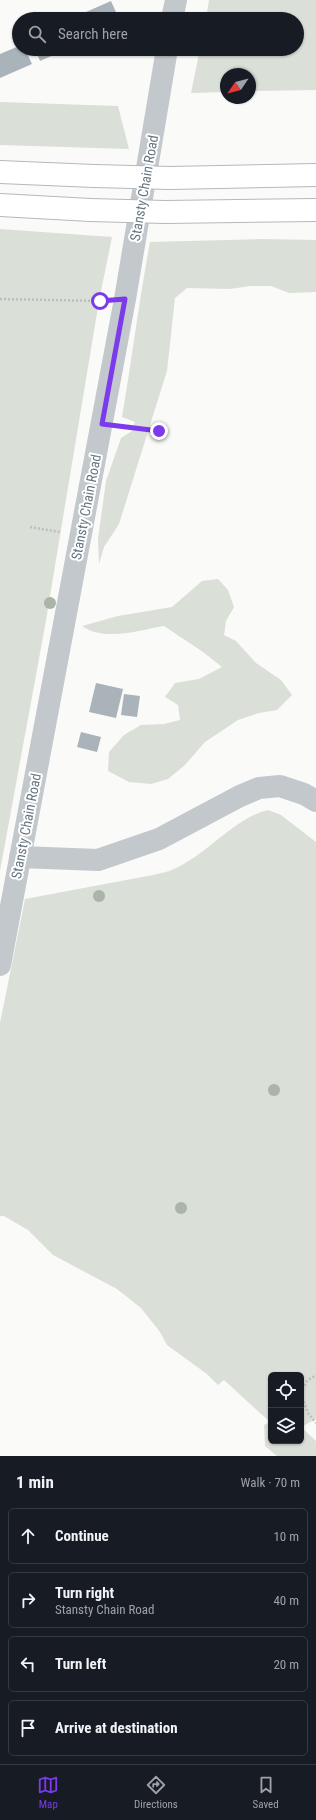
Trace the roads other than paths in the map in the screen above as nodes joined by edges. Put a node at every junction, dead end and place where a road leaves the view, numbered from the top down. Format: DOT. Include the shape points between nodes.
graph roads {
  1 [pos="166,56"];
  2 [pos="0,172"];
  3 [pos="316,175"];
  4 [pos="0,205"];
  5 [pos="316,210"];
  6 [pos="316,801"];
  7 [pos="20,857"];
  8 [pos="0,965"];
  1 -- 7 [label="street, Stansty Chain Road" via="125,299"];
  2 -- 3 [label="highway, bridge" via="170,178"];
  4 -- 5 [label="highway, bridge" via="165,212"];
  6 -- 7 [label="street" via="280,786 259,788 159,839 98,860"];
  7 -- 8 [label="street, Stansty Chain Road"];
}
